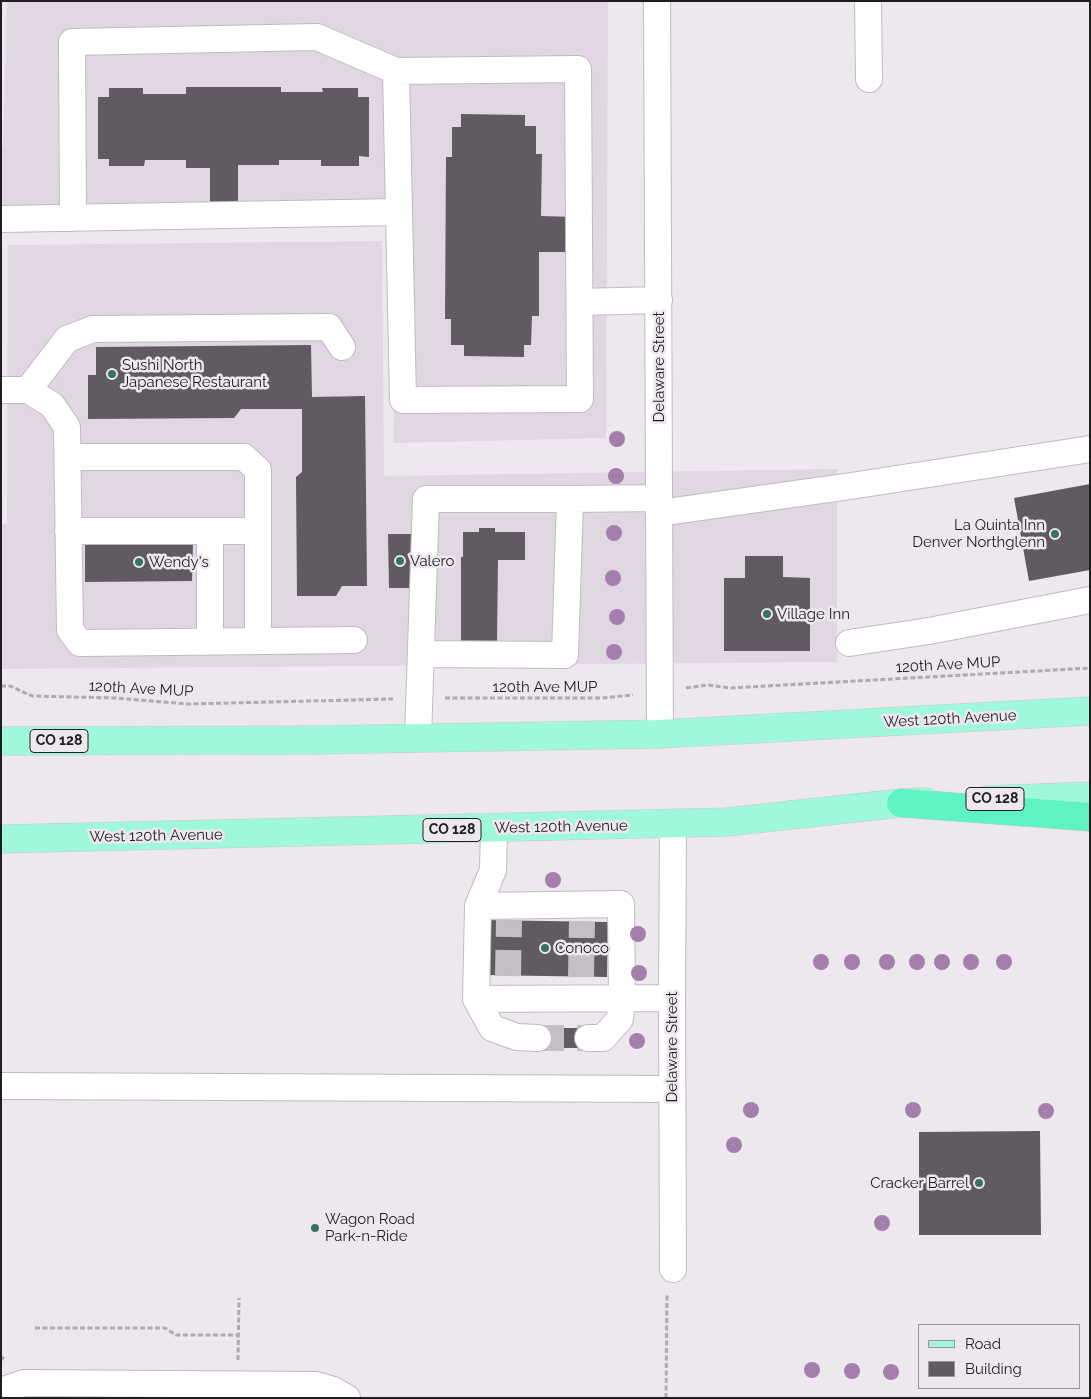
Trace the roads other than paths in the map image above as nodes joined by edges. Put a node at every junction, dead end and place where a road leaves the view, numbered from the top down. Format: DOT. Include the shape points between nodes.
graph roads {
  1 [pos="657,1"];
  2 [pos="868,1"];
  3 [pos="396,71"];
  4 [pos="869,80"];
  5 [pos="399,212"];
  6 [pos="74,218"];
  7 [pos="1,219"];
  8 [pos="659,300"];
  9 [pos="580,302"];
  10 [pos="342,347"];
  11 [pos="1,390"];
  12 [pos="28,390"];
  13 [pos="1090,449"];
  14 [pos="68,457"];
  15 [pos="570,499"];
  16 [pos="659,506"];
  17 [pos="68,531"];
  18 [pos="210,531"];
  19 [pos="258,531"];
  20 [pos="1090,600"];
  21 [pos="354,640"];
  22 [pos="210,641"];
  23 [pos="258,641"];
  24 [pos="849,643"];
  25 [pos="421,654"];
  26 [pos="1090,711"];
  27 [pos="660,734"];
  28 [pos="418,738"];
  29 [pos="1,741"];
  30 [pos="1090,796"];
  31 [pos="901,803"];
  32 [pos="1090,817"];
  33 [pos="673,824"];
  34 [pos="494,829"];
  35 [pos="1,839"];
  36 [pos="478,906"];
  37 [pos="622,998"];
  38 [pos="672,998"];
  39 [pos="476,999"];
  40 [pos="538,1038"];
  41 [pos="588,1038"];
  42 [pos="1,1086"];
  43 [pos="672,1089"];
  44 [pos="673,1269"];
  45 [pos="1,1391"];
  46 [pos="347,1398"];
  1 -- 8 [label="street, Delaware Street"];
  2 -- 4 [label="street"];
  3 -- 5 [label="street"];
  3 -- 6 [label="street" via="317,38 72,42"];
  3 -- 9 [label="street" via="578,69"];
  5 -- 6 [label="street"];
  5 -- 9 [label="street" via="402,400 580,399"];
  6 -- 7 [label="street"];
  8 -- 9 [label="street"];
  8 -- 16 [label="street, Delaware Street"];
  10 -- 12 [label="street" via="329,327 93,329 67,339"];
  11 -- 12 [label="street"];
  12 -- 14 [label="street" via="52,405 67,427"];
  13 -- 16 [label="street" via="851,486"];
  14 -- 17 [label="street"];
  14 -- 19 [label="street" via="244,457 258,470"];
  15 -- 16 [label="street"];
  15 -- 25 [label="street" via="426,499"];
  15 -- 25 [label="street" via="566,655"];
  16 -- 27 [label="street, Delaware Street"];
  17 -- 18 [label="street"];
  17 -- 22 [label="street" via="70,630 80,643"];
  18 -- 19 [label="street"];
  18 -- 22 [label="street"];
  19 -- 23 [label="street"];
  20 -- 24 [label="street"];
  21 -- 23 [label="street"];
  22 -- 23 [label="street"];
  25 -- 28 [label="street"];
  26 -- 27 [label="main road, West 120th Avenue / CO 128"];
  27 -- 28 [label="main road, West 120th Avenue / CO 128"];
  28 -- 29 [label="main road, West 120th Avenue / CO 128"];
  30 -- 31 [label="main road, West 120th Avenue / CO 128"];
  31 -- 32 [label="highway"];
  31 -- 33 [label="main road, West 120th Avenue / CO 128" via="727,822"];
  33 -- 34 [label="main road, West 120th Avenue / CO 128"];
  33 -- 38 [label="street, Delaware Street"];
  34 -- 35 [label="main road, West 120th Avenue / CO 128"];
  34 -- 36 [label="street" via="493,870"];
  36 -- 37 [label="street" via="509,913 582,913 622,904"];
  36 -- 39 [label="street"];
  37 -- 38 [label="street"];
  37 -- 39 [label="street" via="581,987 508,987"];
  37 -- 41 [label="street" via="620,1019 603,1038"];
  38 -- 43 [label="street, Delaware Street"];
  39 -- 40 [label="street" via="492,1028 517,1037"];
  42 -- 43 [label="street"];
  43 -- 44 [label="street, Delaware Street"];
  45 -- 46 [label="street" via="24,1383 316,1385"];
}
